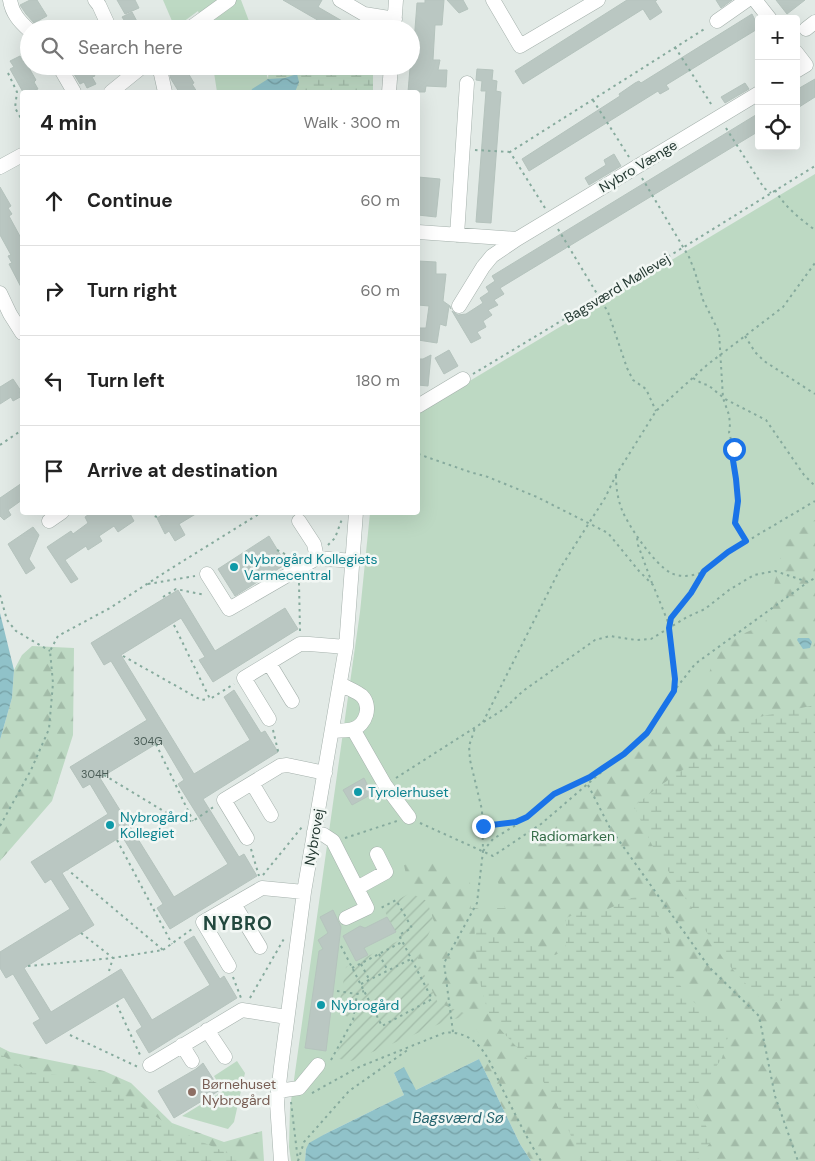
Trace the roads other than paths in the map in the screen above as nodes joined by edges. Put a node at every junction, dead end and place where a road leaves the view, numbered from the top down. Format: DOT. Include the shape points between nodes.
graph roads {
  1 [pos="10,0"];
  2 [pos="95,0"];
  3 [pos="229,0"];
  4 [pos="340,0"];
  5 [pos="396,0"];
  6 [pos="492,0"];
  7 [pos="598,0"];
  8 [pos="747,0"];
  9 [pos="755,0"];
  10 [pos="767,15"];
  11 [pos="106,20"];
  12 [pos="201,20"];
  13 [pos="382,20"];
  14 [pos="394,20"];
  15 [pos="20,21"];
  16 [pos="717,21"];
  17 [pos="800,57"];
  18 [pos="800,69"];
  19 [pos="64,75"];
  20 [pos="131,75"];
  21 [pos="160,75"];
  22 [pos="390,75"];
  23 [pos="467,83"];
  24 [pos="73,90"];
  25 [pos="113,90"];
  26 [pos="164,90"];
  27 [pos="389,90"];
  28 [pos="755,96"];
  29 [pos="20,156"];
  30 [pos="0,167"];
  31 [pos="420,232"];
  32 [pos="457,235"];
  33 [pos="518,239"];
  34 [pos="0,292"];
  35 [pos="459,306"];
  36 [pos="20,330"];
  37 [pos="463,380"];
  38 [pos="420,405"];
  39 [pos="58,515"];
  40 [pos="350,515"];
  41 [pos="49,521"];
  42 [pos="299,521"];
  43 [pos="317,558"];
  44 [pos="352,560"];
  45 [pos="207,574"];
  46 [pos="346,647"];
  47 [pos="269,663"];
  48 [pos="341,684"];
  49 [pos="292,701"];
  50 [pos="269,719"];
  51 [pos="352,729"];
  52 [pos="333,731"];
  53 [pos="324,773"];
  54 [pos="252,783"];
  55 [pos="271,815"];
  56 [pos="409,817"];
  57 [pos="314,832"];
  58 [pos="247,838"];
  59 [pos="376,854"];
  60 [pos="357,888"];
  61 [pos="304,892"];
  62 [pos="234,904"];
  63 [pos="346,918"];
  64 [pos="260,947"];
  65 [pos="229,966"];
  66 [pos="288,1017"];
  67 [pos="207,1030"];
  68 [pos="182,1045"];
  69 [pos="225,1057"];
  70 [pos="192,1061"];
  71 [pos="324,1063"];
  72 [pos="147,1066"];
  73 [pos="282,1099"];
  74 [pos="281,1161"];
  1 -- 15 [label="street"];
  2 -- 11 [label="street"];
  3 -- 12 [label="street"];
  4 -- 13 [label="street"];
  5 -- 14 [label="street"];
  6 -- 7 [label="street" via="520,46"];
  8 -- 16 [label="street"];
  9 -- 10 [label="street"];
  17 -- 18 [label="street" via="806,65"];
  19 -- 24 [label="street"];
  20 -- 25 [label="street"];
  21 -- 26 [label="street"];
  22 -- 27 [label="street"];
  23 -- 32 [label="street"];
  28 -- 33 [label="street, Nybro Vænge"];
  29 -- 30 [label="street"];
  31 -- 32 [label="street"];
  32 -- 33 [label="street"];
  33 -- 35 [label="street, Nybro Vænge" via="492,256"];
  34 -- 36 [label="street"];
  37 -- 38 [label="street"];
  39 -- 41 [label="street"];
  40 -- 44 [label="street, Nybrovej"];
  42 -- 43 [label="street" via="314,544"];
  43 -- 44 [label="street"];
  43 -- 45 [label="street" via="229,609"];
  44 -- 46 [label="street, Nybrovej"];
  46 -- 47 [label="street" via="300,644"];
  46 -- 48 [label="street, Nybrovej"];
  47 -- 49 [label="street"];
  47 -- 50 [label="street" via="244,678"];
  48 -- 51 [label="street" via="361,695 366,703 365,718"];
  48 -- 52 [label="street, Nybrovej"];
  51 -- 52 [label="street"];
  51 -- 56 [label="street" via="385,785"];
  52 -- 53 [label="street, Nybrovej"];
  53 -- 54 [label="street" via="287,765"];
  53 -- 57 [label="street, Nybrovej"];
  54 -- 55 [label="street"];
  54 -- 58 [label="street" via="224,800"];
  57 -- 60 [label="street" via="333,841"];
  57 -- 61 [label="street, Nybrovej"];
  59 -- 60 [label="street" via="386,872"];
  60 -- 63 [label="street" via="367,908"];
  61 -- 62 [label="street" via="262,888"];
  61 -- 66 [label="street, Nybrovej"];
  62 -- 64 [label="street"];
  62 -- 65 [label="street" via="203,922"];
  66 -- 67 [label="street" via="242,1010"];
  66 -- 73 [label="street, Nybrovej"];
  67 -- 68 [label="street"];
  67 -- 69 [label="street"];
  68 -- 70 [label="street"];
  68 -- 72 [label="street"];
  71 -- 73 [label="street" via="299,1088"];
  73 -- 74 [label="street, Nybrovej"];
}
